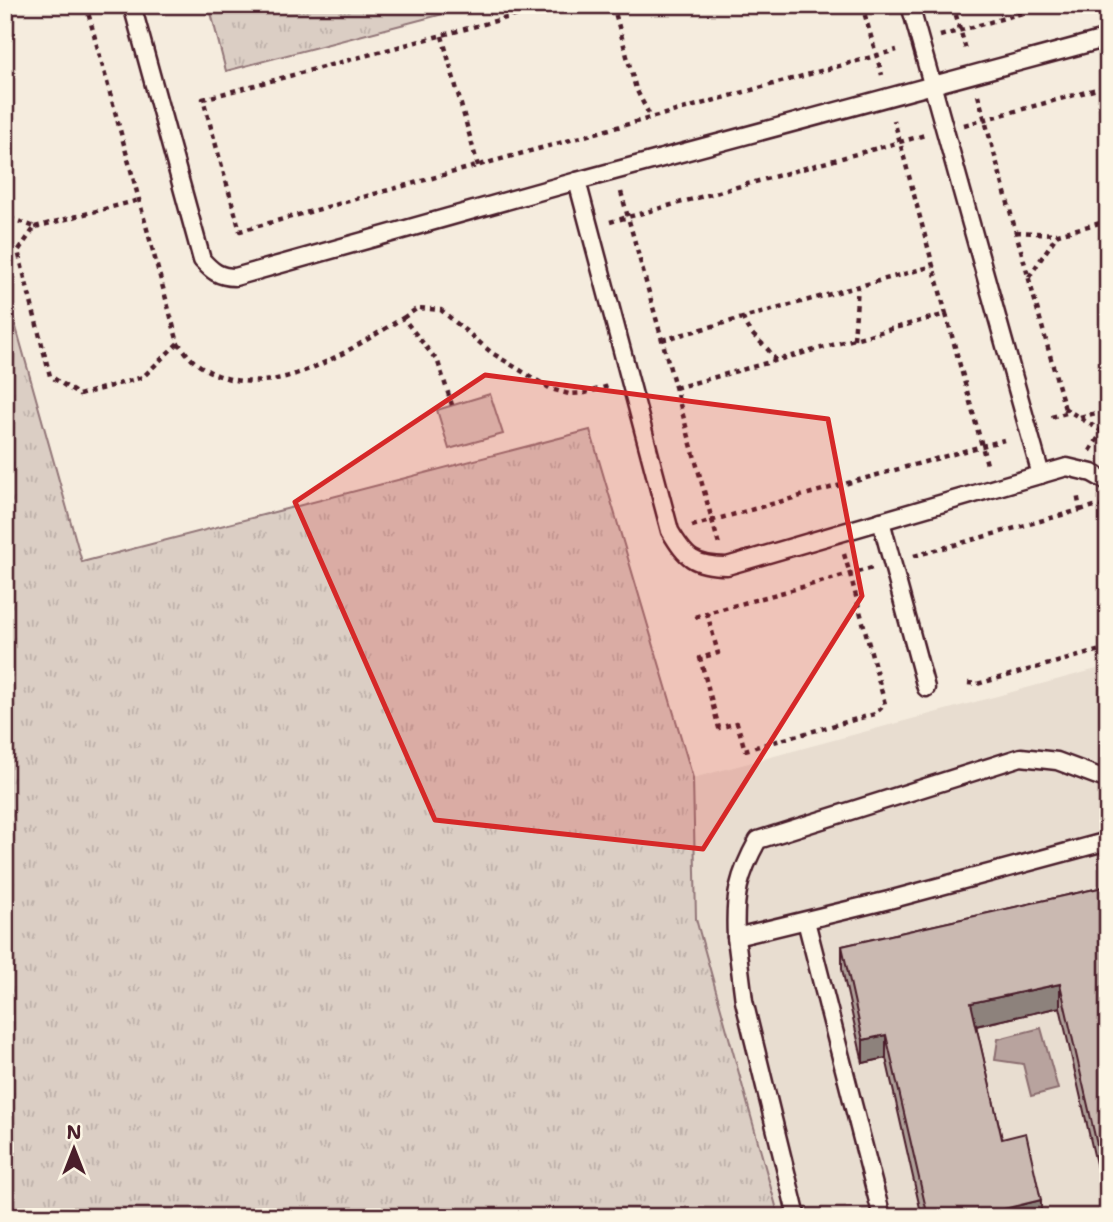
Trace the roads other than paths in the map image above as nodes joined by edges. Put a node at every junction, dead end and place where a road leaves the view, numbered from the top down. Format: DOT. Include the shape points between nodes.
graph roads {
  1 [pos="132,5"];
  2 [pos="910,5"];
  3 [pos="1108,38"];
  4 [pos="932,86"];
  5 [pos="577,181"];
  6 [pos="1041,475"];
  7 [pos="1108,482"];
  8 [pos="881,521"];
  9 [pos="926,688"];
  10 [pos="1108,780"];
  11 [pos="1108,841"];
  12 [pos="806,921"];
  13 [pos="736,937"];
  14 [pos="797,1217"];
  15 [pos="882,1217"];
  1 -- 5 [label="lane" via="202,260 225,277"];
  2 -- 4 [label="lane"];
  3 -- 4 [label="lane"];
  4 -- 5 [label="lane"];
  4 -- 6 [label="lane"];
  5 -- 8 [label="lane" via="671,532 685,556 707,566 724,566"];
  6 -- 7 [label="lane" via="1067,467"];
  6 -- 8 [label="lane"];
  8 -- 9 [label="lane"];
  10 -- 13 [label="lane" via="1057,761 1021,757 758,840 734,899"];
  11 -- 12 [label="lane"];
  12 -- 13 [label="lane"];
  12 -- 15 [label="lane"];
  13 -- 14 [label="lane" via="744,1001"];
}
